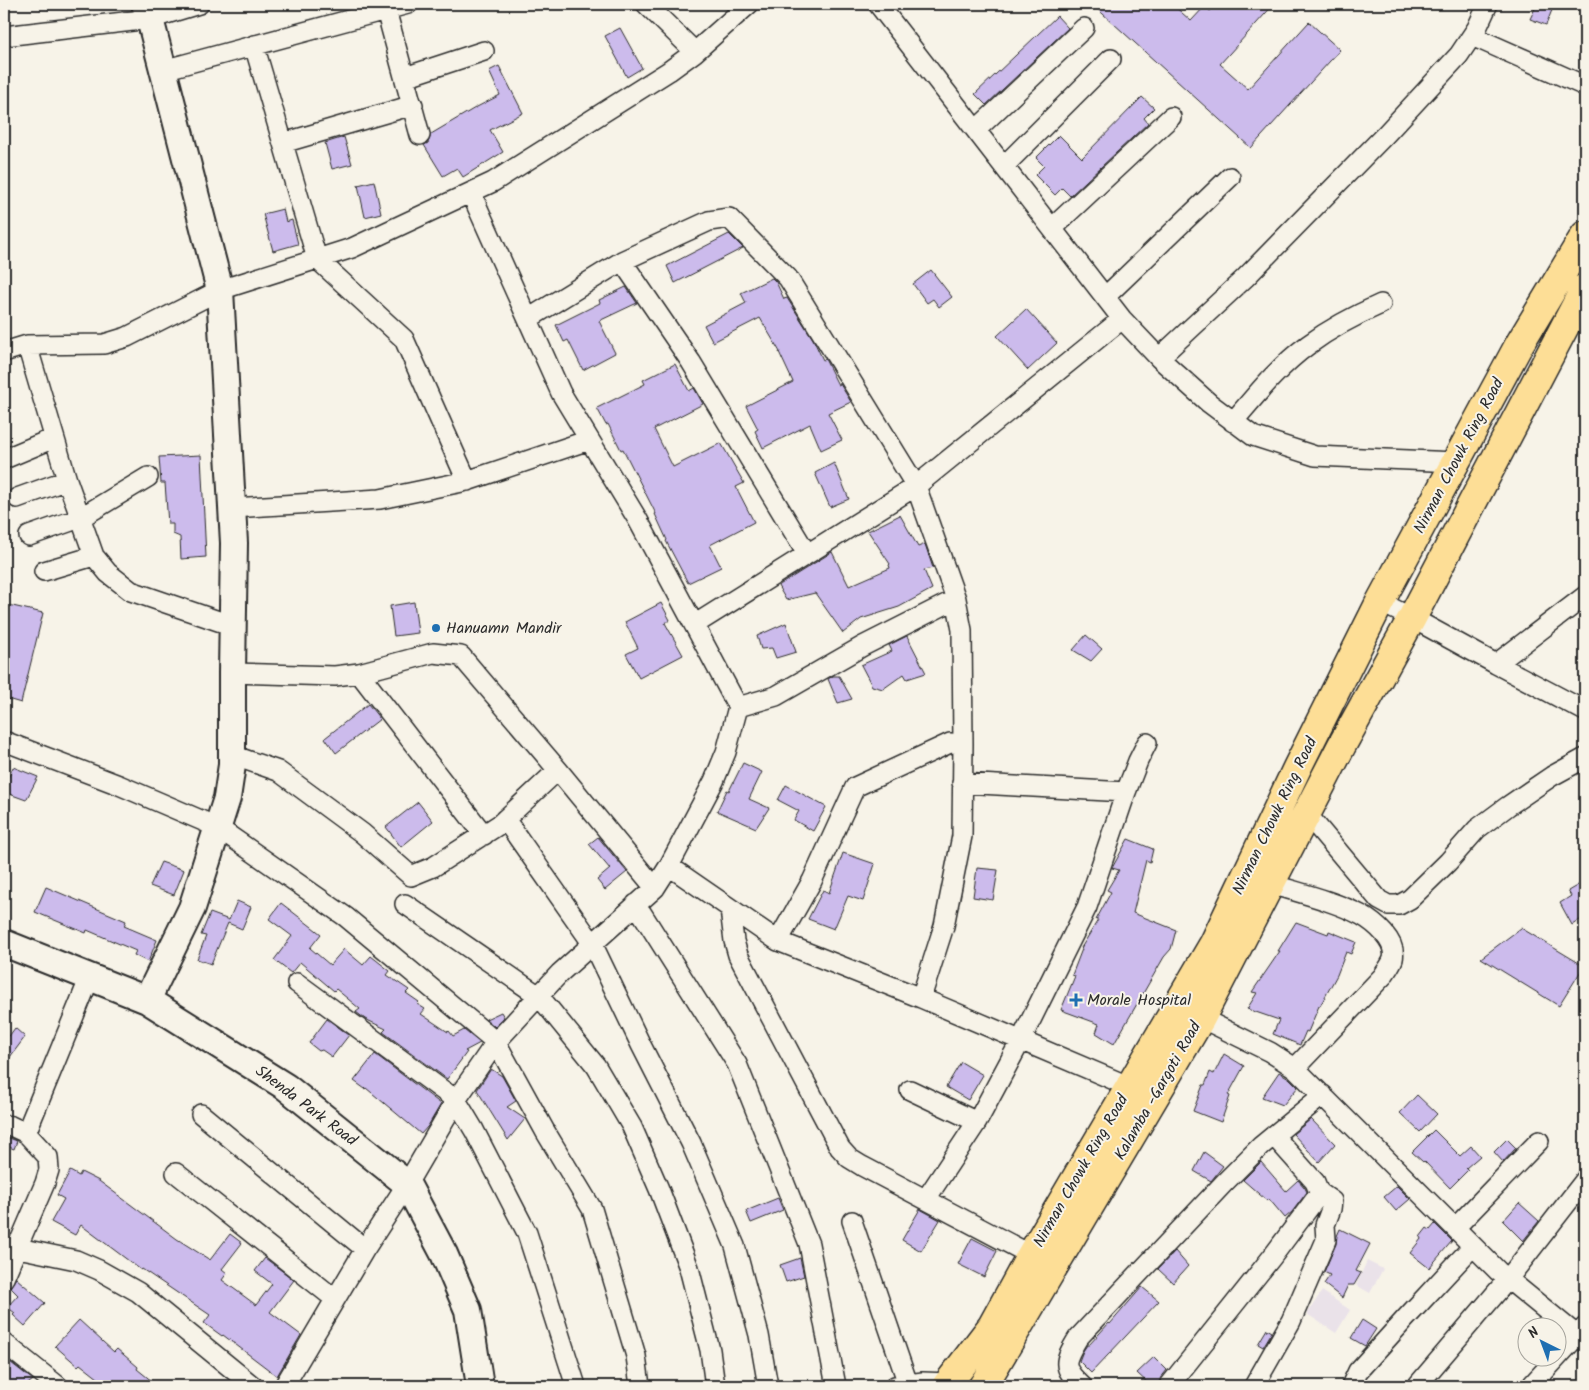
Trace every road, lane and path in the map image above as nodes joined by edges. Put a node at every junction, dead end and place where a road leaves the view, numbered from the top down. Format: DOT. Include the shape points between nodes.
graph roads {
  1 [pos="199,4"];
  2 [pos="408,4"];
  3 [pos="749,4"];
  4 [pos="878,4"];
  5 [pos="1488,4"];
  6 [pos="658,7"];
  7 [pos="386,10"];
  8 [pos="148,12"];
  9 [pos="1084,28"];
  10 [pos="4,36"];
  11 [pos="1472,36"];
  12 [pos="254,45"];
  13 [pos="484,51"];
  14 [pos="696,52"];
  15 [pos="1110,59"];
  16 [pos="163,70"];
  17 [pos="405,77"];
  18 [pos="1585,86"];
  19 [pos="413,105"];
  20 [pos="1171,117"];
  21 [pos="976,130"];
  22 [pos="420,135"];
  23 [pos="283,143"];
  24 [pos="1004,166"];
  25 [pos="1230,177"];
  26 [pos="471,193"];
  27 [pos="1052,228"];
  28 [pos="1585,236"];
  29 [pos="318,259"];
  30 [pos="622,261"];
  31 [pos="1585,288"];
  32 [pos="220,290"];
  33 [pos="1105,297"];
  34 [pos="1382,304"];
  35 [pos="528,319"];
  36 [pos="1122,319"];
  37 [pos="27,345"];
  38 [pos="4,352"];
  39 [pos="1160,358"];
  40 [pos="1233,422"];
  41 [pos="54,438"];
  42 [pos="589,440"];
  43 [pos="4,459"];
  44 [pos="1456,462"];
  45 [pos="148,477"];
  46 [pos="67,480"];
  47 [pos="467,481"];
  48 [pos="916,486"];
  49 [pos="17,498"];
  50 [pos="232,508"];
  51 [pos="80,518"];
  52 [pos="29,536"];
  53 [pos="807,554"];
  54 [pos="94,556"];
  55 [pos="44,571"];
  56 [pos="1585,596"];
  57 [pos="956,599"];
  58 [pos="1380,602"];
  59 [pos="1412,618"];
  60 [pos="694,624"];
  61 [pos="233,626"];
  62 [pos="1496,664"];
  63 [pos="232,672"];
  64 [pos="359,673"];
  65 [pos="738,708"];
  66 [pos="1585,711"];
  67 [pos="4,741"];
  68 [pos="1147,743"];
  69 [pos="963,744"];
  70 [pos="232,755"];
  71 [pos="1585,758"];
  72 [pos="558,770"];
  73 [pos="962,784"];
  74 [pos="1126,792"];
  75 [pos="1307,814"];
  76 [pos="505,819"];
  77 [pos="217,827"];
  78 [pos="484,835"];
  79 [pos="669,866"];
  80 [pos="1270,884"];
  81 [pos="655,888"];
  82 [pos="405,904"];
  83 [pos="636,904"];
  84 [pos="730,909"];
  85 [pos="778,941"];
  86 [pos="4,943"];
  87 [pos="592,943"];
  88 [pos="90,977"];
  89 [pos="297,983"];
  90 [pos="539,996"];
  91 [pos="920,998"];
  92 [pos="147,1000"];
  93 [pos="1201,1018"];
  94 [pos="1021,1040"];
  95 [pos="496,1042"];
  96 [pos="1295,1068"];
  97 [pos="1130,1087"];
  98 [pos="910,1090"];
  99 [pos="1323,1095"];
  100 [pos="1155,1098"];
  101 [pos="456,1100"];
  102 [pos="202,1114"];
  103 [pos="977,1122"];
  104 [pos="4,1125"];
  105 [pos="26,1133"];
  106 [pos="1274,1136"];
  107 [pos="1539,1141"];
  108 [pos="176,1174"];
  109 [pos="1585,1180"];
  110 [pos="407,1184"];
  111 [pos="1319,1192"];
  112 [pos="926,1200"];
  113 [pos="852,1221"];
  114 [pos="1456,1228"];
  115 [pos="11,1245"];
  116 [pos="1472,1247"];
  117 [pos="364,1249"];
  118 [pos="1031,1255"];
  119 [pos="4,1278"];
  120 [pos="1508,1279"];
  121 [pos="335,1299"];
  122 [pos="1583,1335"];
  123 [pos="4,1343"];
  124 [pos="948,1384"];
  125 [pos="901,1385"];
  126 [pos="58,1386"];
  127 [pos="253,1386"];
  128 [pos="284,1386"];
  129 [pos="480,1386"];
  130 [pos="576,1386"];
  131 [pos="640,1386"];
  132 [pos="715,1386"];
  133 [pos="768,1386"];
  134 [pos="836,1386"];
  135 [pos="983,1386"];
  136 [pos="1082,1386"];
  137 [pos="1169,1386"];
  138 [pos="1254,1386"];
  139 [pos="1351,1386"];
  140 [pos="1417,1386"];
  141 [pos="1531,1386"];
  1 -- 8 [label="street"];
  2 -- 7 [label="street"];
  3 -- 14 [label="street"];
  4 -- 21 [label="street"];
  5 -- 11 [label="street"];
  6 -- 14 [label="street"];
  7 -- 12 [label="street"];
  7 -- 17 [label="street"];
  8 -- 10 [label="street"];
  8 -- 16 [label="street"];
  9 -- 21 [label="street"];
  11 -- 18 [label="street"];
  11 -- 39 [label="street" via="1385,135 1245,278"];
  12 -- 16 [label="street"];
  12 -- 23 [label="street"];
  13 -- 17 [label="street"];
  14 -- 26 [label="street"];
  15 -- 24 [label="street"];
  16 -- 32 [label="street"];
  17 -- 19 [label="street"];
  19 -- 22 [label="street"];
  19 -- 23 [label="street"];
  20 -- 27 [label="street"];
  21 -- 24 [label="street"];
  23 -- 29 [label="street"];
  24 -- 27 [label="street"];
  25 -- 33 [label="street"];
  26 -- 29 [label="street" via="352,248"];
  26 -- 35 [label="street"];
  27 -- 33 [label="street"];
  28 -- 44 [label="main road, Nirman Chowk Ring Road" via="1520,343"];
  29 -- 32 [label="street"];
  29 -- 47 [label="street" via="404,339"];
  30 -- 35 [label="street"];
  30 -- 48 [label="street" via="709,221 730,218 788,278"];
  30 -- 53 [label="street" via="691,362"];
  31 -- 59 [label="main road, Kalamba -Gargoti Road"];
  32 -- 37 [label="street" via="127,337 104,344"];
  32 -- 50 [label="street"];
  33 -- 36 [label="street"];
  34 -- 40 [label="street" via="1352,317 1307,346 1282,367"];
  35 -- 42 [label="street" via="561,393"];
  36 -- 39 [label="street"];
  36 -- 48 [label="street"];
  37 -- 38 [label="street"];
  37 -- 41 [label="street"];
  39 -- 40 [label="street"];
  40 -- 44 [label="street" via="1253,436 1315,456"];
  41 -- 43 [label="street"];
  41 -- 46 [label="street"];
  42 -- 47 [label="street"];
  42 -- 60 [label="street" via="638,520"];
  44 -- 58 [label="main road, Nirman Chowk Ring Road"];
  45 -- 51 [label="street"];
  46 -- 49 [label="street"];
  46 -- 51 [label="street"];
  47 -- 50 [label="street" via="380,499"];
  48 -- 53 [label="street"];
  48 -- 57 [label="street"];
  50 -- 61 [label="street"];
  51 -- 52 [label="street"];
  51 -- 54 [label="street"];
  53 -- 60 [label="street"];
  54 -- 55 [label="street"];
  54 -- 61 [label="street" via="108,573 131,591"];
  56 -- 62 [label="street"];
  57 -- 65 [label="street" via="863,646 776,696"];
  57 -- 69 [label="street" via="962,630"];
  58 -- 59 [label="street"];
  58 -- 97 [label="main road, Nirman Chowk Ring Road" via="1214,943"];
  59 -- 62 [label="street"];
  59 -- 75 [label="main road, Kalamba -Gargoti Road"];
  60 -- 65 [label="street"];
  61 -- 63 [label="street"];
  62 -- 66 [label="street"];
  63 -- 64 [label="street" via="335,676"];
  63 -- 70 [label="street"];
  64 -- 72 [label="street" via="433,653 461,656"];
  64 -- 78 [label="street"];
  65 -- 79 [label="street" via="714,781"];
  67 -- 77 [label="street"];
  68 -- 74 [label="street"];
  69 -- 73 [label="street"];
  69 -- 85 [label="street" via="950,743 855,787 812,882"];
  70 -- 77 [label="street" via="229,788"];
  70 -- 78 [label="street" via="278,771 362,833 410,876 433,867"];
  71 -- 75 [label="street" via="1552,776 1478,829 1405,902 1388,905 1379,900"];
  72 -- 76 [label="street"];
  72 -- 81 [label="street"];
  73 -- 74 [label="street"];
  73 -- 91 [label="street" via="962,836 944,926"];
  74 -- 94 [label="street" via="1087,908"];
  75 -- 80 [label="main road, Kalamba -Gargoti Road"];
  76 -- 78 [label="street"];
  76 -- 87 [label="street"];
  77 -- 92 [label="street" via="192,908"];
  77 -- 95 [label="street" via="346,917"];
  79 -- 81 [label="street"];
  79 -- 84 [label="street"];
  80 -- 93 [label="main road, Kalamba -Gargoti Road"];
  80 -- 96 [label="street" via="1362,915 1379,928 1392,945 1393,959 1383,976"];
  81 -- 83 [label="street"];
  82 -- 90 [label="street"];
  83 -- 87 [label="street"];
  83 -- 134 [label="street" via="737,1064 809,1244"];
  84 -- 85 [label="street"];
  84 -- 112 [label="street" via="738,955 840,1148 862,1166"];
  85 -- 91 [label="street"];
  86 -- 88 [label="street, Shenda Park Road"];
  87 -- 90 [label="street"];
  87 -- 133 [label="street" via="691,1143 735,1246 759,1335"];
  88 -- 92 [label="street, Shenda Park Road"];
  88 -- 105 [label="street"];
  89 -- 101 [label="street"];
  90 -- 95 [label="street"];
  90 -- 132 [label="street" via="596,1066 632,1126 689,1268 710,1350"];
  91 -- 94 [label="street"];
  92 -- 110 [label="street, Shenda Park Road" via="286,1087"];
  93 -- 96 [label="street"];
  93 -- 100 [label="main road, Kalamba -Gargoti Road"];
  94 -- 97 [label="street"];
  94 -- 103 [label="street"];
  95 -- 101 [label="street"];
  95 -- 131 [label="street" via="592,1209 636,1356"];
  96 -- 99 [label="street"];
  97 -- 100 [label="street"];
  97 -- 118 [label="main road, Nirman Chowk Ring Road"];
  98 -- 103 [label="street"];
  99 -- 106 [label="street"];
  99 -- 114 [label="street"];
  100 -- 135 [label="main road, Kalamba -Gargoti Road"];
  101 -- 110 [label="street"];
  101 -- 130 [label="street" via="527,1233"];
  102 -- 117 [label="street"];
  103 -- 112 [label="street"];
  104 -- 105 [label="street"];
  105 -- 115 [label="street" via="48,1158 48,1170 45,1183"];
  106 -- 111 [label="street" via="1315,1182"];
  106 -- 136 [label="street" via="1225,1182 1078,1338 1067,1360 1068,1372"];
  107 -- 114 [label="street"];
  108 -- 121 [label="street"];
  109 -- 120 [label="street"];
  110 -- 117 [label="street"];
  110 -- 129 [label="street, Shenda Park Road" via="444,1254 468,1310"];
  111 -- 137 [label="street" via="1272,1257"];
  111 -- 138 [label="street" via="1332,1202 1325,1225 1326,1240 1291,1321"];
  112 -- 118 [label="street"];
  113 -- 125 [label="street"];
  114 -- 116 [label="street"];
  115 -- 119 [label="street"];
  115 -- 127 [label="street" via="76,1260 138,1292"];
  116 -- 120 [label="street"];
  116 -- 139 [label="street" via="1358,1371"];
  117 -- 121 [label="street"];
  118 -- 124 [label="main road, Nirman Chowk Ring Road" via="992,1326"];
  120 -- 122 [label="street"];
  120 -- 140 [label="street"];
  121 -- 128 [label="street"];
  122 -- 141 [label="street"];
  123 -- 126 [label="street"];
  124 -- 125 [label="street" via="923,1382"];
}
